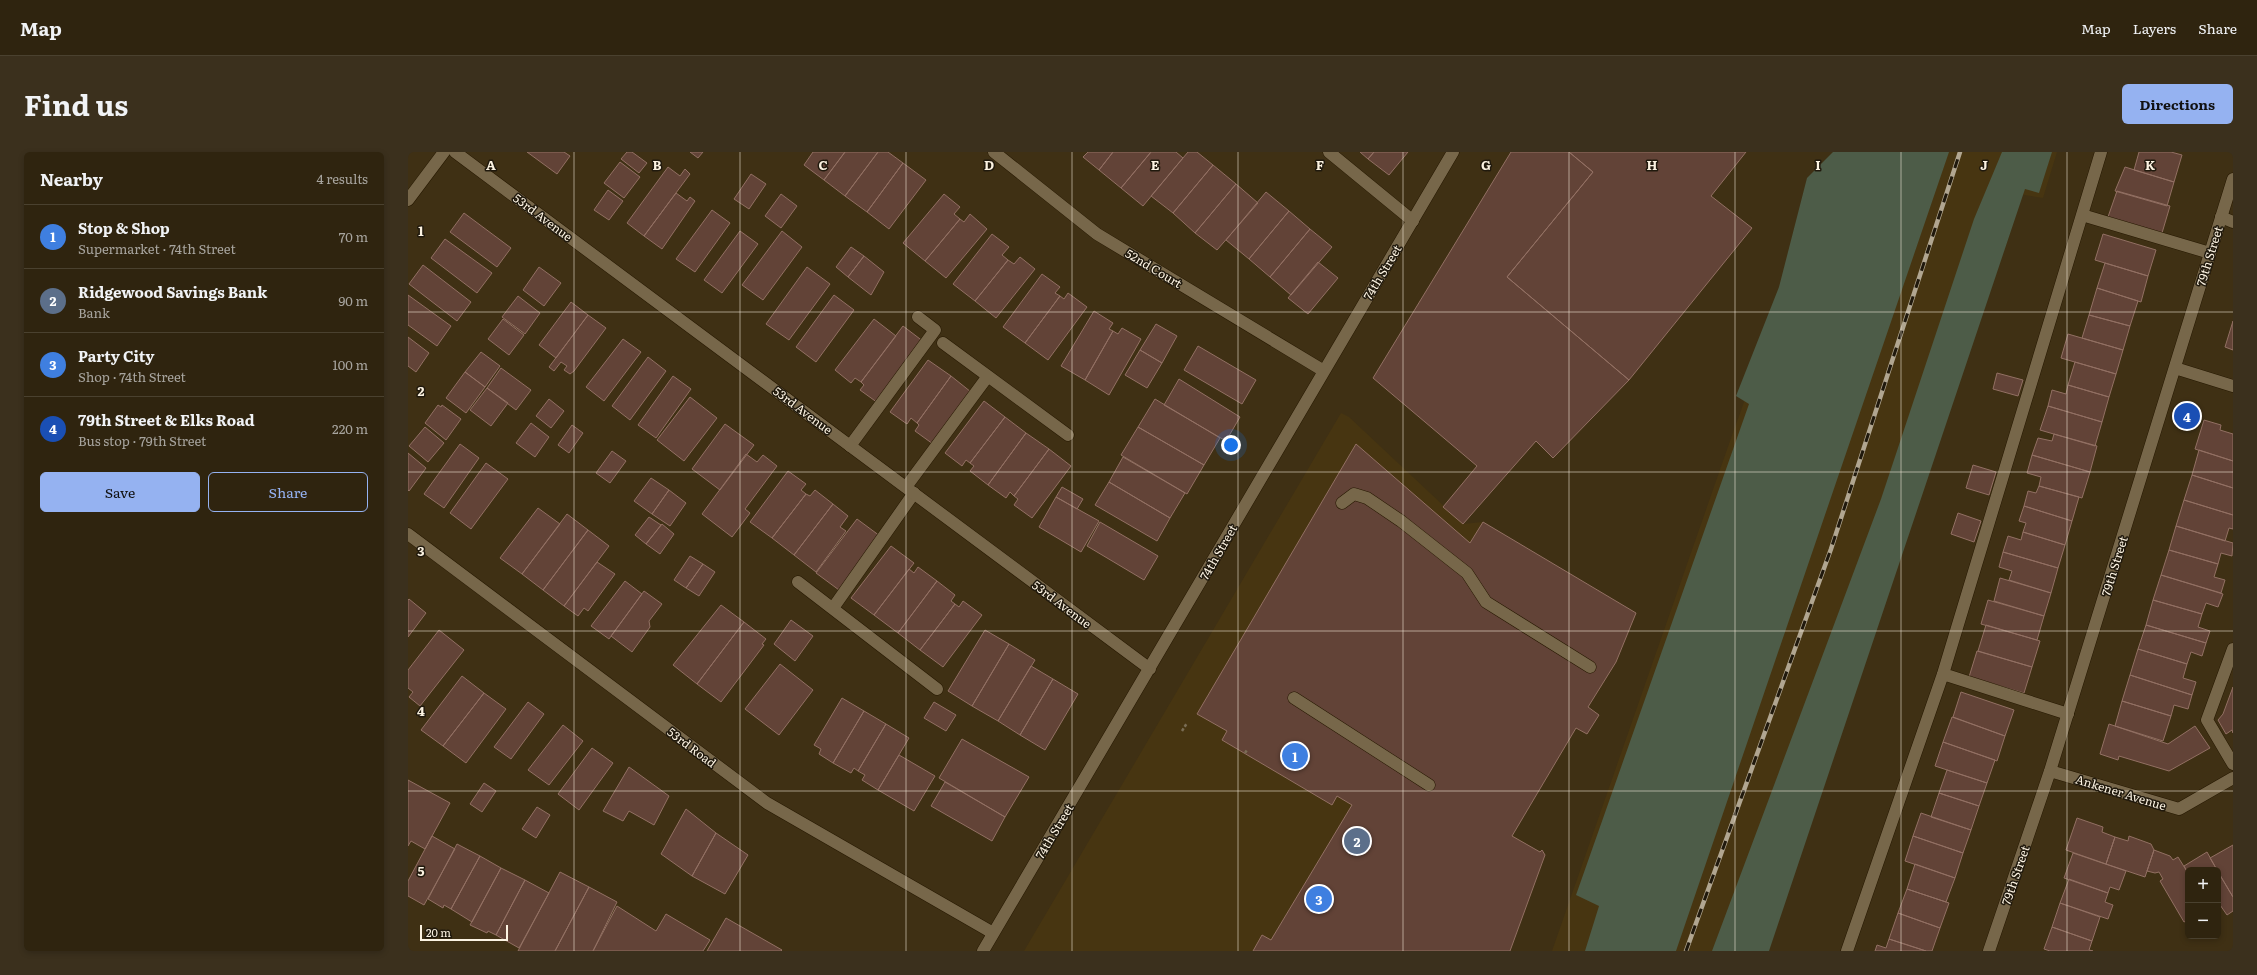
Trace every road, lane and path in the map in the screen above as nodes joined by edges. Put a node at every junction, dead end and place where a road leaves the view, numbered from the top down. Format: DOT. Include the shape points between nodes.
graph roads {
  1 [pos="444,152"];
  2 [pos="455,152"];
  3 [pos="994,152"];
  4 [pos="1329,152"];
  5 [pos="1453,152"];
  6 [pos="2101,152"];
  7 [pos="2233,179"];
  8 [pos="408,200"];
  9 [pos="2082,215"];
  10 [pos="2221,217"];
  11 [pos="1412,221"];
  12 [pos="2233,222"];
  13 [pos="2210,253"];
  14 [pos="918,317"];
  15 [pos="943,343"];
  16 [pos="2175,368"];
  17 [pos="1324,371"];
  18 [pos="988,376"];
  19 [pos="2233,386"];
  20 [pos="1068,435"];
  21 [pos="850,446"];
  22 [pos="910,490"];
  23 [pos="1342,502"];
  24 [pos="408,534"];
  25 [pos="798,582"];
  26 [pos="833,608"];
  27 [pos="2233,649"];
  28 [pos="1590,667"];
  29 [pos="1150,669"];
  30 [pos="1943,674"];
  31 [pos="937,689"];
  32 [pos="1294,698"];
  33 [pos="2068,714"];
  34 [pos="1187,722"];
  35 [pos="1182,731"];
  36 [pos="2233,764"];
  37 [pos="2050,771"];
  38 [pos="2233,778"];
  39 [pos="1429,785"];
  40 [pos="993,933"];
  41 [pos="983,951"];
  42 [pos="1847,951"];
  43 [pos="1989,951"];
  1 -- 8 [label="street"];
  2 -- 21 [label="street, 53rd Avenue"];
  3 -- 17 [label="street, 52nd Court" via="1097,234"];
  4 -- 11 [label="street"];
  5 -- 11 [label="street, 74th Street"];
  6 -- 9 [label="street"];
  7 -- 10 [label="street, 79th Street"];
  9 -- 13 [label="street"];
  9 -- 30 [label="street"];
  10 -- 12 [label="street"];
  10 -- 13 [label="street, 79th Street"];
  11 -- 17 [label="street, 74th Street"];
  13 -- 16 [label="street, 79th Street"];
  14 -- 21 [label="street" via="935,330"];
  15 -- 18 [label="street"];
  16 -- 19 [label="street"];
  16 -- 33 [label="street, 79th Street"];
  17 -- 29 [label="street, 74th Street"];
  18 -- 20 [label="street"];
  18 -- 22 [label="street"];
  21 -- 22 [label="street, 53rd Avenue"];
  22 -- 26 [label="street"];
  22 -- 29 [label="street, 53rd Avenue"];
  23 -- 28 [label="street" via="1354,494 1367,498 1402,521 1467,573 1486,602"];
  24 -- 40 [label="street, 53rd Road" via="767,803"];
  25 -- 26 [label="street"];
  26 -- 31 [label="street"];
  27 -- 36 [label="street" via="2207,720"];
  29 -- 40 [label="street, 74th Street"];
  30 -- 33 [label="street"];
  30 -- 42 [label="street"];
  32 -- 39 [label="street"];
  33 -- 37 [label="street, 79th Street"];
  34 -- 35 [label="path"];
  37 -- 38 [label="street, Ankener Avenue" via="2179,809"];
  37 -- 43 [label="street, 79th Street"];
  40 -- 41 [label="street, 74th Street"];
}
